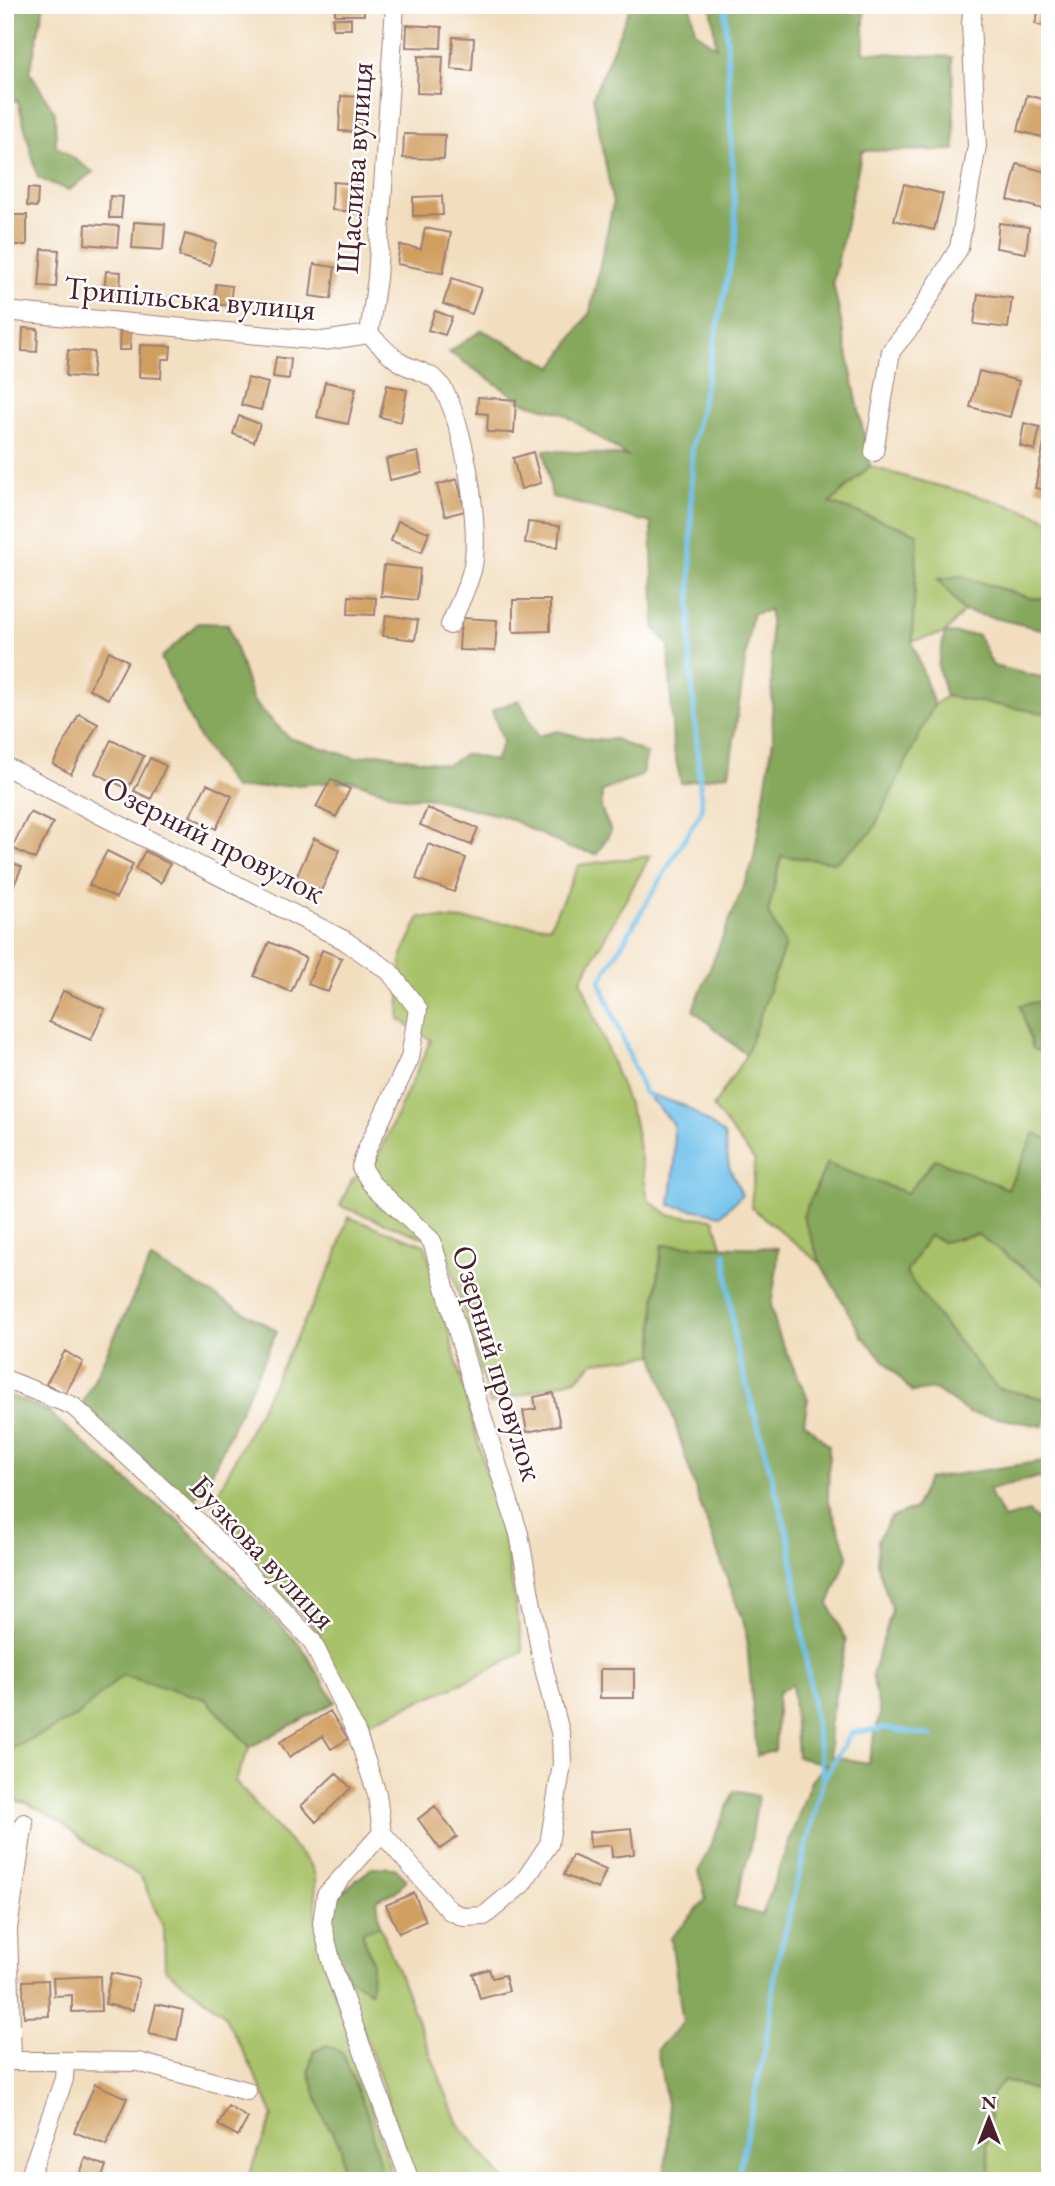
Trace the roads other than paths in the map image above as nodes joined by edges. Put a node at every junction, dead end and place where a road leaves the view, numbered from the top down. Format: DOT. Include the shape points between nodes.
graph roads {
  1 [pos="395,5"];
  2 [pos="973,5"];
  3 [pos="5,311"];
  4 [pos="369,334"];
  5 [pos="874,452"];
  6 [pos="450,625"];
  7 [pos="5,766"];
  8 [pos="5,1379"];
  9 [pos="24,1823"];
  10 [pos="382,1833"];
  11 [pos="9,2061"];
  12 [pos="65,2061"];
  13 [pos="247,2091"];
  14 [pos="28,2181"];
  15 [pos="410,2181"];
  1 -- 4 [label="street, Щаслива вулиця" via="377,278"];
  2 -- 5 [label="street" via="977,146 959,248 891,351"];
  3 -- 4 [label="street, Трипільська вулиця" via="323,341"];
  4 -- 6 [label="street" via="401,363 438,380 460,436 476,528 472,569"];
  7 -- 10 [label="street, Озерний провулок" via="344,940 389,971 418,1009 410,1058 361,1167 371,1183 432,1241 519,1534 561,1736 562,1764 549,1844 522,1884 484,1916 464,1917 450,1911"];
  8 -- 10 [label="street, Бузкова вулиця" via="73,1406 201,1524 312,1641 357,1734 377,1794"];
  9 -- 11 [label="street" via="8,1929"];
  10 -- 15 [label="street" via="326,1895 322,1923 333,1968"];
  11 -- 12 [label="street"];
  12 -- 13 [label="street" via="138,2062"];
  12 -- 14 [label="street" via="64,2079"];
}
